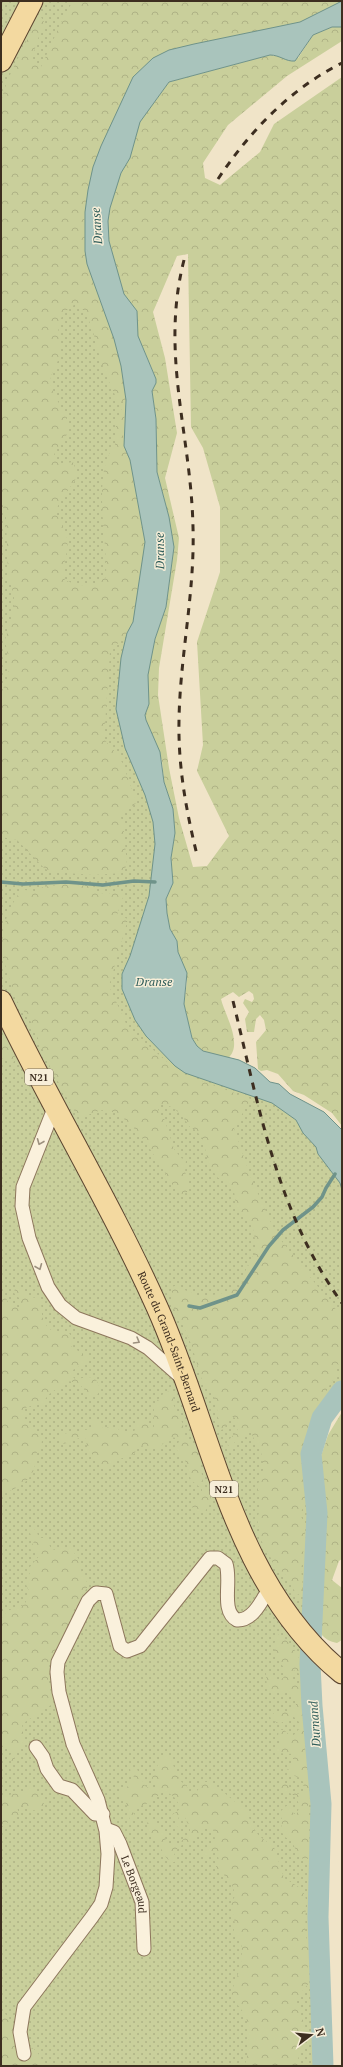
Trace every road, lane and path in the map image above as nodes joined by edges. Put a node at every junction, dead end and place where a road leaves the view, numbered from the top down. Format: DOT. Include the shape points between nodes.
graph roads {
  1 [pos="32,1"];
  2 [pos="1,61"];
  3 [pos="1,1001"];
  4 [pos="54,1106"];
  5 [pos="189,1385"];
  6 [pos="269,1589"];
  7 [pos="336,1669"];
  8 [pos="36,1746"];
  9 [pos="103,1814"];
  10 [pos="106,1829"];
  11 [pos="144,1949"];
  12 [pos="24,2054"];
  1 -- 2 [label="main road"];
  3 -- 4 [label="main road, Route du Grand-Saint-Bernard / N21"];
  4 -- 5 [label="main road, Route du Grand-Saint-Bernard / N21" via="158,1308"];
  4 -- 5 [label="street, one-way" via="23,1187 22,1206 29,1238 48,1287 60,1305 76,1318 110,1329 148,1348"];
  5 -- 6 [label="main road, Route du Grand-Saint-Bernard / N21" via="233,1511"];
  6 -- 7 [label="main road, Route du Grand-Saint-Bernard / N21" via="305,1638"];
  6 -- 9 [label="street" via="250,1615 237,1620 231,1617 228,1610 229,1580 226,1564 218,1558 210,1558 140,1646 127,1651 120,1646 108,1596 101,1592 92,1595 58,1662 57,1683 76,1752"];
  8 -- 9 [label="street" via="59,1786 72,1790 95,1814"];
  9 -- 10 [label="street"];
  10 -- 11 [label="street, Le Borgeaud" via="114,1832 120,1844 142,1902"];
  10 -- 12 [label="street" via="108,1868 104,1896 98,1909 70,1948 24,2007 20,2032"];
}
